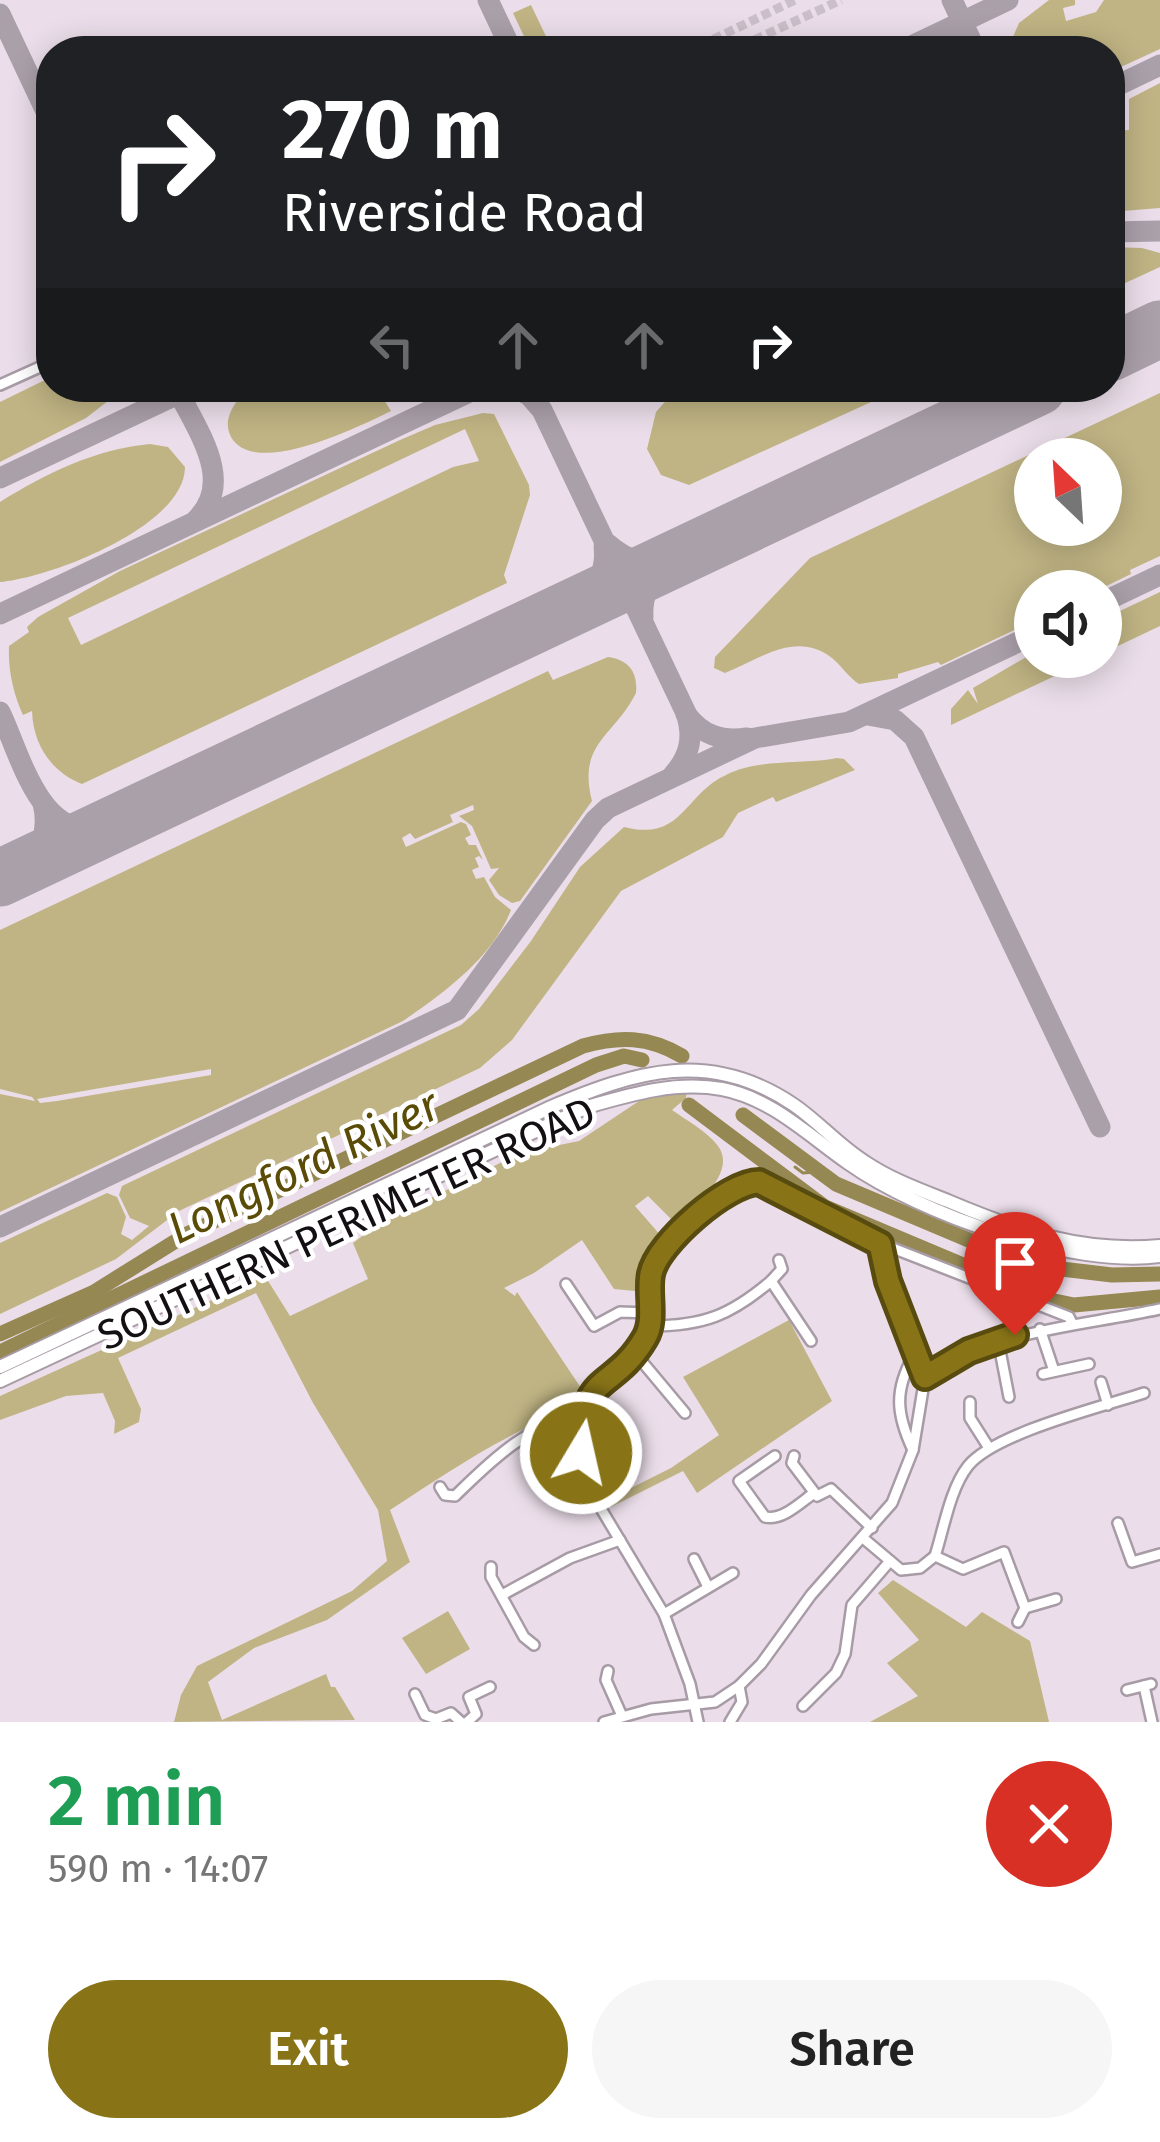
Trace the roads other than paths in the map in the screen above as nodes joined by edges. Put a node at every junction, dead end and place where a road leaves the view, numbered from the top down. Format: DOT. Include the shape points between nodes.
graph roads {
  1 [pos="36,369"];
  2 [pos="0,385"];
  3 [pos="880,1244"];
  4 [pos="1160,1246"];
  5 [pos="1160,1256"];
  6 [pos="778,1260"];
  7 [pos="771,1281"];
  8 [pos="566,1284"];
  9 [pos="1160,1309"];
  10 [pos="650,1319"];
  11 [pos="1072,1323"];
  12 [pos="1040,1329"];
  13 [pos="998,1340"];
  14 [pos="811,1341"];
  15 [pos="634,1352"];
  16 [pos="914,1354"];
  17 [pos="1089,1364"];
  18 [pos="0,1367"];
  19 [pos="925,1377"];
  20 [pos="0,1381"];
  21 [pos="1101,1382"];
  22 [pos="1144,1393"];
  23 [pos="1010,1397"];
  24 [pos="970,1402"];
  25 [pos="1108,1405"];
  26 [pos="685,1413"];
  27 [pos="581,1421"];
  28 [pos="989,1448"];
  29 [pos="913,1450"];
  30 [pos="775,1456"];
  31 [pos="794,1456"];
  32 [pos="440,1487"];
  33 [pos="816,1495"];
  34 [pos="1118,1523"];
  35 [pos="872,1528"];
  36 [pos="863,1538"];
  37 [pos="620,1540"];
  38 [pos="1160,1554"];
  39 [pos="935,1556"];
  40 [pos="694,1559"];
  41 [pos="890,1561"];
  42 [pos="491,1567"];
  43 [pos="733,1573"];
  44 [pos="707,1585"];
  45 [pos="502,1595"];
  46 [pos="1055,1599"];
  47 [pos="1025,1608"];
  48 [pos="664,1614"];
  49 [pos="1018,1622"];
  50 [pos="534,1645"];
  51 [pos="608,1671"];
  52 [pos="739,1686"];
  53 [pos="490,1687"];
  54 [pos="1127,1690"];
  55 [pos="415,1694"];
  56 [pos="692,1703"];
  57 [pos="803,1706"];
  58 [pos="622,1716"];
  59 [pos="464,1722"];
  60 [pos="604,1722"];
  61 [pos="698,1722"];
  62 [pos="730,1722"];
  63 [pos="1152,1722"];
  1 -- 2 [label="street"];
  3 -- 10 [label="street" via="759,1182 734,1186 665,1247 650,1276"];
  3 -- 11 [label="street"];
  3 -- 16 [label="street"];
  4 -- 18 [label="street, SOUTHERN PERIMETER ROAD" via="1079,1246 1036,1236 875,1168 755,1084 672,1069 551,1107"];
  5 -- 20 [label="street, SOUTHERN PERIMETER ROAD" via="1031,1245 885,1186 753,1099 683,1085 566,1116"];
  6 -- 7 [label="street" via="782,1269"];
  7 -- 10 [label="street" via="722,1316"];
  7 -- 14 [label="street"];
  8 -- 10 [label="street" via="591,1329 620,1312"];
  9 -- 11 [label="street"];
  10 -- 15 [label="street"];
  11 -- 12 [label="street"];
  12 -- 13 [label="street"];
  12 -- 17 [label="street" via="1048,1372"];
  13 -- 19 [label="street"];
  13 -- 23 [label="street"];
  15 -- 26 [label="street"];
  15 -- 27 [label="street" via="595,1388"];
  16 -- 19 [label="street"];
  16 -- 29 [label="street" via="897,1405"];
  19 -- 29 [label="street"];
  21 -- 25 [label="street"];
  22 -- 25 [label="street"];
  24 -- 28 [label="street" via="970,1418"];
  25 -- 28 [label="street"];
  27 -- 32 [label="street" via="524,1438 455,1496"];
  27 -- 37 [label="street" via="584,1469"];
  28 -- 39 [label="street" via="966,1468"];
  29 -- 35 [label="street" via="892,1503"];
  30 -- 33 [label="street" via="739,1480 765,1516"];
  31 -- 33 [label="street"];
  33 -- 35 [label="street" via="831,1489"];
  34 -- 38 [label="street" via="1132,1562"];
  35 -- 36 [label="street"];
  36 -- 41 [label="street"];
  36 -- 52 [label="street"];
  37 -- 45 [label="street"];
  37 -- 48 [label="street"];
  39 -- 41 [label="street" via="910,1571"];
  39 -- 47 [label="street" via="963,1569 1004,1552"];
  40 -- 44 [label="street"];
  41 -- 57 [label="street" via="852,1605 836,1673"];
  42 -- 45 [label="street"];
  43 -- 44 [label="street"];
  44 -- 48 [label="street"];
  45 -- 50 [label="street"];
  46 -- 47 [label="street"];
  47 -- 49 [label="street"];
  48 -- 56 [label="street"];
  51 -- 58 [label="street"];
  52 -- 56 [label="street" via="715,1702"];
  52 -- 62 [label="street" via="742,1702"];
  53 -- 59 [label="street" via="470,1697 476,1714"];
  54 -- 63 [label="street" via="1148,1685"];
  55 -- 59 [label="street" via="425,1715 452,1713"];
  56 -- 58 [label="street"];
  56 -- 61 [label="street"];
  58 -- 60 [label="street"];
}
